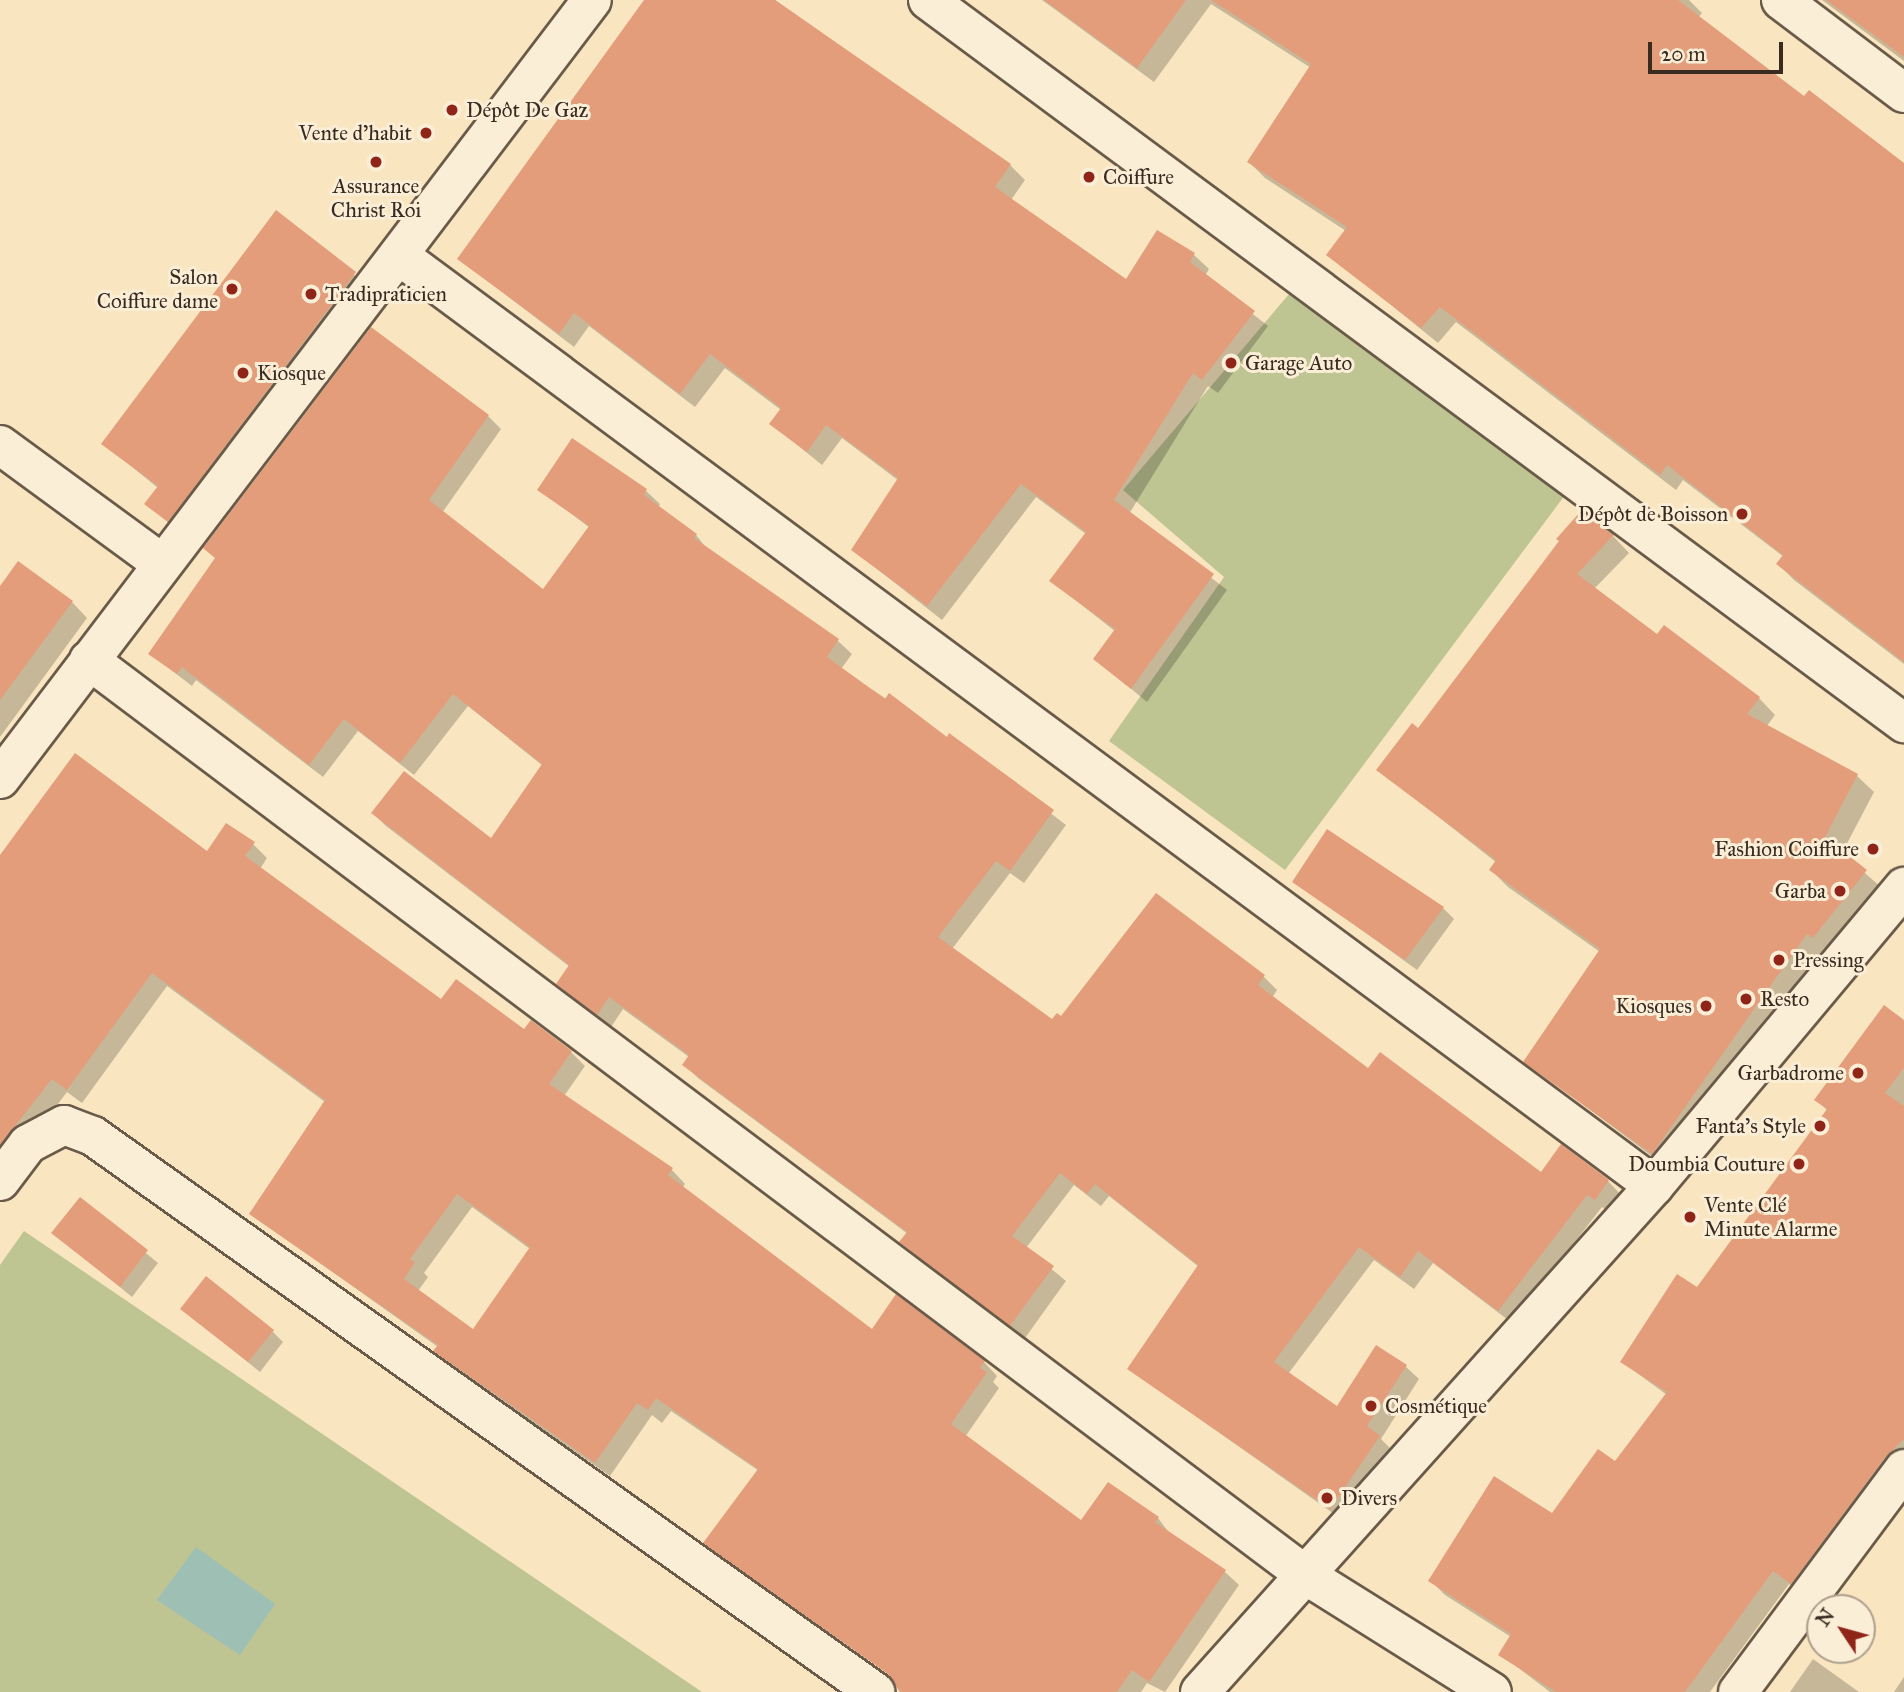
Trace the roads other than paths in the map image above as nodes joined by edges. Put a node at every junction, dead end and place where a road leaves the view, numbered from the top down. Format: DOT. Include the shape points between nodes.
graph roads {
  1 [pos="592,0"];
  2 [pos="1781,0"];
  3 [pos="947,6"];
  4 [pos="1904,93"];
  5 [pos="401,257"];
  6 [pos="0,445"];
  7 [pos="161,563"];
  8 [pos="89,660"];
  9 [pos="1904,723"];
  10 [pos="0,779"];
  11 [pos="1904,887"];
  12 [pos="0,1181"];
  13 [pos="1654,1185"];
  14 [pos="1904,1469"];
  15 [pos="1307,1576"];
  16 [pos="875,1692"];
  17 [pos="1200,1692"];
  18 [pos="1492,1692"];
  19 [pos="1738,1692"];
  1 -- 5 [label="street"];
  2 -- 4 [label="street"];
  3 -- 9 [label="street"];
  5 -- 7 [label="street"];
  5 -- 13 [label="street"];
  6 -- 7 [label="street"];
  7 -- 8 [label="street"];
  8 -- 10 [label="street"];
  8 -- 15 [label="street"];
  11 -- 13 [label="street"];
  12 -- 16 [label="street" via="28,1144 64,1125 93,1136"];
  13 -- 15 [label="street"];
  14 -- 19 [label="street"];
  15 -- 17 [label="street"];
  15 -- 18 [label="street"];
}
